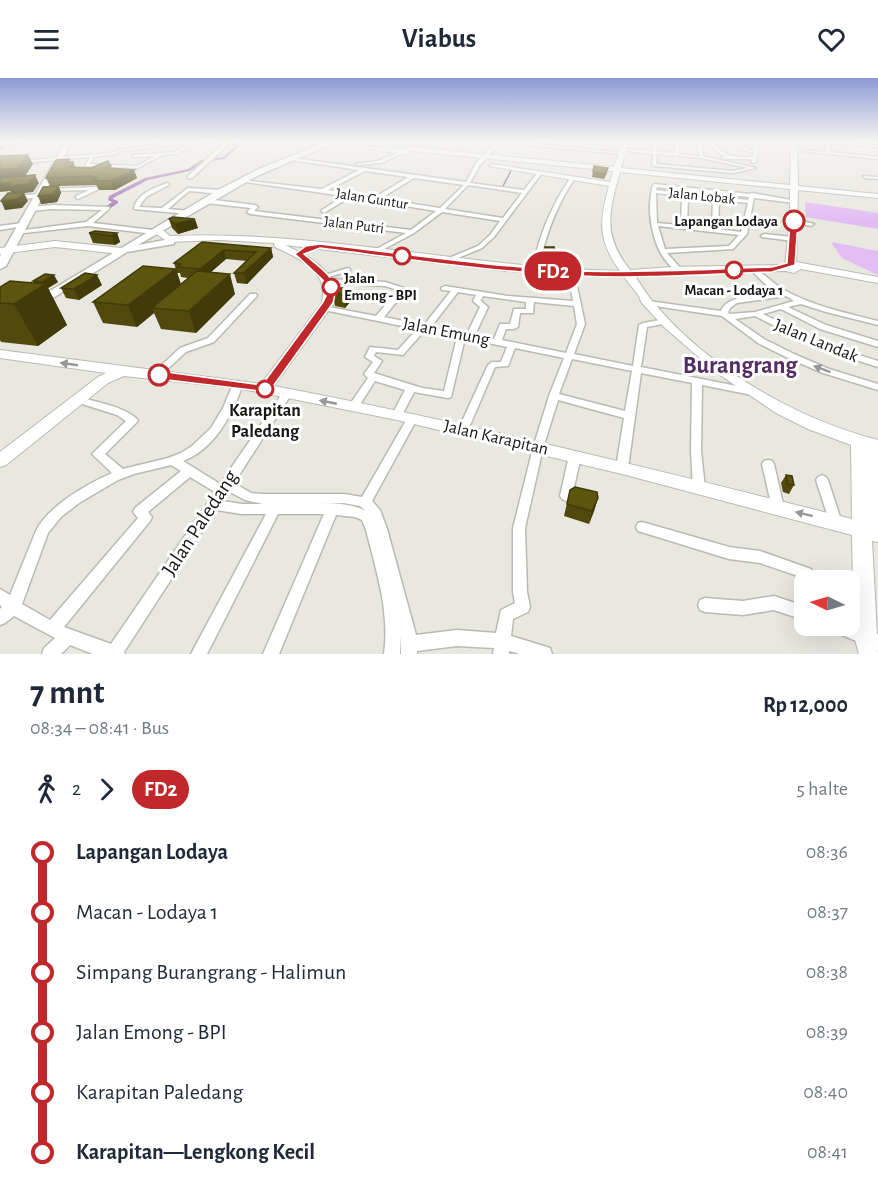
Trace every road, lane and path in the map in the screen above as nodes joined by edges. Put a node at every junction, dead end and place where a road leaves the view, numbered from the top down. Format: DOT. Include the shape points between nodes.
graph roads {
  1 [pos="54,168"];
  2 [pos="198,168"];
  3 [pos="267,168"];
  4 [pos="362,168"];
  5 [pos="374,168"];
  6 [pos="476,168"];
  7 [pos="505,168"];
  8 [pos="607,168"];
  9 [pos="690,168"];
  10 [pos="754,168"];
  11 [pos="793,168"];
  12 [pos="618,169"];
  13 [pos="703,170"];
  14 [pos="540,173"];
  15 [pos="412,176"];
  16 [pos="865,177"];
  17 [pos="48,178"];
  18 [pos="573,178"];
  19 [pos="878,178"];
  20 [pos="36,180"];
  21 [pos="241,181"];
  22 [pos="167,184"];
  23 [pos="467,184"];
  24 [pos="614,185"];
  25 [pos="794,187"];
  26 [pos="194,190"];
  27 [pos="324,191"];
  28 [pos="653,191"];
  29 [pos="222,192"];
  30 [pos="525,192"];
  31 [pos="39,194"];
  32 [pos="349,195"];
  33 [pos="685,195"];
  34 [pos="752,195"];
  35 [pos="878,195"];
  36 [pos="78,197"];
  37 [pos="15,198"];
  38 [pos="716,198"];
  39 [pos="376,199"];
  40 [pos="206,201"];
  41 [pos="794,201"];
  42 [pos="750,202"];
  43 [pos="30,209"];
  44 [pos="163,210"];
  45 [pos="441,210"];
  46 [pos="324,211"];
  47 [pos="188,212"];
  48 [pos="65,213"];
  49 [pos="503,220"];
  50 [pos="794,221"];
  51 [pos="655,224"];
  52 [pos="811,224"];
  53 [pos="89,225"];
  54 [pos="684,226"];
  55 [pos="0,228"];
  56 [pos="61,228"];
  57 [pos="20,229"];
  58 [pos="715,230"];
  59 [pos="153,232"];
  60 [pos="412,232"];
  61 [pos="744,234"];
  62 [pos="764,236"];
  63 [pos="793,239"];
  64 [pos="272,241"];
  65 [pos="170,242"];
  66 [pos="320,246"];
  67 [pos="123,250"];
  68 [pos="3,251"];
  69 [pos="662,251"];
  70 [pos="373,252"];
  71 [pos="300,255"];
  72 [pos="446,261"];
  73 [pos="0,266"];
  74 [pos="792,267"];
  75 [pos="348,270"];
  76 [pos="535,270"];
  77 [pos="754,270"];
  78 [pos="680,271"];
  79 [pos="571,272"];
  80 [pos="622,273"];
  81 [pos="327,278"];
  82 [pos="878,280"];
  83 [pos="445,288"];
  84 [pos="456,291"];
  85 [pos="480,294"];
  86 [pos="787,294"];
  87 [pos="253,296"];
  88 [pos="530,301"];
  89 [pos="802,301"];
  90 [pos="646,302"];
  91 [pos="577,304"];
  92 [pos="782,307"];
  93 [pos="324,308"];
  94 [pos="756,314"];
  95 [pos="723,315"];
  96 [pos="378,319"];
  97 [pos="665,321"];
  98 [pos="878,323"];
  99 [pos="3,325"];
  100 [pos="425,328"];
  101 [pos="466,336"];
  102 [pos="497,342"];
  103 [pos="878,344"];
  104 [pos="512,345"];
  105 [pos="0,354"];
  106 [pos="568,356"];
  107 [pos="878,364"];
  108 [pos="638,369"];
  109 [pos="111,372"];
  110 [pos="156,375"];
  111 [pos="373,377"];
  112 [pos="697,381"];
  113 [pos="238,384"];
  114 [pos="878,387"];
  115 [pos="411,388"];
  116 [pos="265,389"];
  117 [pos="752,392"];
  118 [pos="287,393"];
  119 [pos="554,396"];
  120 [pos="79,400"];
  121 [pos="353,407"];
  122 [pos="630,416"];
  123 [pos="404,417"];
  124 [pos="463,430"];
  125 [pos="870,444"];
  126 [pos="538,448"];
  127 [pos="4,452"];
  128 [pos="575,456"];
  129 [pos="173,461"];
  130 [pos="768,464"];
  131 [pos="622,468"];
  132 [pos="189,471"];
  133 [pos="121,474"];
  134 [pos="822,480"];
  135 [pos="223,487"];
  136 [pos="699,488"];
  137 [pos="566,496"];
  138 [pos="365,503"];
  139 [pos="212,504"];
  140 [pos="340,506"];
  141 [pos="275,508"];
  142 [pos="778,508"];
  143 [pos="836,523"];
  144 [pos="642,527"];
  145 [pos="872,532"];
  146 [pos="379,539"];
  147 [pos="798,570"];
  148 [pos="0,596"];
  149 [pos="705,605"];
  150 [pos="13,607"];
  151 [pos="794,610"];
  152 [pos="0,618"];
  153 [pos="53,628"];
  154 [pos="68,636"];
  155 [pos="854,636"];
  156 [pos="403,647"];
  157 [pos="502,647"];
  158 [pos="874,648"];
  159 [pos="50,654"];
  160 [pos="115,654"];
  161 [pos="199,654"];
  162 [pos="271,654"];
  163 [pos="544,654"];
  1 -- 17 [label="main road"];
  2 -- 26 [label="street" via="188,177 197,177 189,184"];
  3 -- 21 [label="main road"];
  4 -- 27 [label="street"];
  5 -- 15 [label="street"];
  6 -- 23 [label="street"];
  7 -- 14 [label="street"];
  8 -- 12 [label="street"];
  9 -- 13 [label="street"];
  10 -- 13 [label="street" via="738,172"];
  11 -- 25 [label="street"];
  12 -- 13 [label="street"];
  12 -- 24 [label="street"];
  13 -- 25 [label="street"];
  14 -- 18 [label="street"];
  14 -- 30 [label="street"];
  15 -- 23 [label="street"];
  15 -- 39 [label="street"];
  16 -- 19 [label="street"];
  17 -- 20 [label="street"];
  17 -- 31 [label="main road"];
  18 -- 24 [label="street"];
  18 -- 76 [label="street" via="546,228"];
  21 -- 27 [label="street, Jalan Guntur"];
  21 -- 29 [label="main road"];
  22 -- 44 [label="street" via="142,197 136,207"];
  23 -- 30 [label="street"];
  23 -- 45 [label="street"];
  24 -- 80 [label="street" via="606,236 610,258"];
  25 -- 35 [label="street"];
  25 -- 41 [label="street"];
  26 -- 29 [label="street"];
  26 -- 44 [label="street" via="188,189"];
  27 -- 32 [label="street, Jalan Guntur"];
  28 -- 33 [label="street, Jalan Lobak"];
  28 -- 34 [label="street" via="659,184"];
  28 -- 51 [label="street"];
  29 -- 40 [label="main road"];
  30 -- 49 [label="street"];
  31 -- 36 [label="street" via="96,188"];
  31 -- 37 [label="street"];
  31 -- 43 [label="main road"];
  32 -- 39 [label="street, Jalan Guntur"];
  32 -- 46 [label="street"];
  33 -- 38 [label="street, Jalan Lobak"];
  33 -- 54 [label="street"];
  34 -- 41 [label="street"];
  34 -- 42 [label="street"];
  38 -- 42 [label="street, Jalan Lobak"];
  38 -- 58 [label="street"];
  39 -- 45 [label="street, Jalan Guntur"];
  40 -- 47 [label="main road"];
  40 -- 60 [label="street, Jalan Putri" via="255,207 250,212"];
  41 -- 50 [label="street"];
  42 -- 61 [label="street"];
  43 -- 48 [label="street"];
  43 -- 57 [label="main road"];
  44 -- 47 [label="street"];
  45 -- 49 [label="street, Jalan Guntur"];
  45 -- 60 [label="street"];
  47 -- 59 [label="main road"];
  48 -- 53 [label="street" via="107,208"];
  48 -- 56 [label="street"];
  49 -- 72 [label="street" via="480,247"];
  50 -- 52 [label="street"];
  50 -- 63 [label="street"];
  51 -- 54 [label="street"];
  51 -- 69 [label="street"];
  53 -- 56 [label="street"];
  53 -- 59 [label="street"];
  54 -- 58 [label="street"];
  55 -- 57 [label="street"];
  56 -- 57 [label="street"];
  57 -- 68 [label="main road"];
  58 -- 61 [label="street"];
  59 -- 64 [label="street" via="171,240 219,237"];
  59 -- 67 [label="main road"];
  60 -- 70 [label="street"];
  61 -- 69 [label="street" via="728,249"];
  62 -- 63 [label="street"];
  63 -- 74 [label="street"];
  64 -- 65 [label="street"];
  64 -- 66 [label="street"];
  64 -- 71 [label="street"];
  65 -- 67 [label="main road"];
  66 -- 70 [label="street"];
  66 -- 71 [label="street" via="305,249"];
  67 -- 68 [label="street" via="55,244"];
  67 -- 99 [label="main road"];
  68 -- 73 [label="main road"];
  69 -- 78 [label="street"];
  70 -- 72 [label="street"];
  71 -- 81 [label="street"];
  72 -- 76 [label="street"];
  74 -- 77 [label="street"];
  74 -- 82 [label="street"];
  75 -- 81 [label="street"];
  76 -- 79 [label="street"];
  77 -- 78 [label="street"];
  77 -- 86 [label="street"];
  78 -- 80 [label="street"];
  79 -- 80 [label="street"];
  79 -- 91 [label="street"];
  80 -- 90 [label="street" via="633,292"];
  81 -- 93 [label="street" via="331,294"];
  81 -- 96 [label="street" via="404,289"];
  83 -- 84 [label="street"];
  84 -- 85 [label="street"];
  84 -- 100 [label="street"];
  85 -- 88 [label="street"];
  85 -- 101 [label="street" via="477,301 484,307"];
  86 -- 89 [label="street"];
  86 -- 95 [label="street" via="735,301"];
  87 -- 110 [label="street" via="213,338 183,350"];
  88 -- 91 [label="street"];
  88 -- 102 [label="street" via="530,311 517,311 514,327 503,326"];
  89 -- 92 [label="street"];
  89 -- 98 [label="street"];
  90 -- 95 [label="street"];
  90 -- 97 [label="street"];
  91 -- 106 [label="street" via="581,324"];
  92 -- 94 [label="street"];
  92 -- 103 [label="street" via="823,327"];
  93 -- 96 [label="street, Jalan Emung"];
  93 -- 116 [label="street"];
  94 -- 95 [label="street"];
  94 -- 107 [label="street, Jalan Landak" via="819,345"];
  114 -- 95 [label="street, one-way" via="790,356"];
  96 -- 100 [label="street, Jalan Emung"];
  97 -- 108 [label="street" via="644,324"];
  97 -- 117 [label="street"];
  100 -- 101 [label="street, Jalan Emung"];
  100 -- 111 [label="street" via="400,353 373,349 369,357 378,361 369,374"];
  101 -- 102 [label="street, Jalan Emung"];
  101 -- 115 [label="street" via="456,352 448,395"];
  102 -- 104 [label="street, Jalan Emung"];
  104 -- 106 [label="street, Jalan Emung"];
  104 -- 124 [label="street" via="505,364 492,364"];
  109 -- 105 [label="street, Jalan Karapitan, one-way"];
  106 -- 108 [label="street, Jalan Emung"];
  106 -- 119 [label="street"];
  108 -- 112 [label="street, Jalan Emung"];
  108 -- 122 [label="street"];
  109 -- 110 [label="street, Jalan Karapitan"];
  109 -- 120 [label="street"];
  110 -- 113 [label="street, Jalan Karapitan"];
  111 -- 115 [label="street"];
  111 -- 121 [label="street"];
  112 -- 117 [label="street, Jalan Emung"];
  112 -- 136 [label="street"];
  113 -- 116 [label="street, Jalan Karapitan"];
  113 -- 129 [label="street" via="229,408 204,443"];
  115 -- 123 [label="street"];
  116 -- 118 [label="street, Jalan Karapitan"];
  117 -- 125 [label="street" via="793,415"];
  121 -- 118 [label="street, Jalan Karapitan, one-way"];
  118 -- 135 [label="street, Jalan Paledang"];
  119 -- 122 [label="street"];
  119 -- 126 [label="street"];
  120 -- 127 [label="street"];
  120 -- 133 [label="street" via="134,420 98,454"];
  121 -- 123 [label="street, Jalan Karapitan"];
  122 -- 131 [label="street"];
  123 -- 124 [label="street, Jalan Karapitan"];
  123 -- 138 [label="street"];
  124 -- 126 [label="street, Jalan Karapitan"];
  125 -- 145 [label="street"];
  126 -- 128 [label="street, Jalan Karapitan"];
  126 -- 157 [label="street" via="519,528 523,607 506,615"];
  128 -- 131 [label="street, Jalan Karapitan"];
  128 -- 137 [label="street"];
  129 -- 132 [label="street"];
  129 -- 133 [label="street"];
  130 -- 142 [label="street"];
  131 -- 136 [label="street, Jalan Karapitan"];
  132 -- 135 [label="street"];
  132 -- 153 [label="street" via="139,512 146,517"];
  133 -- 150 [label="street" via="49,519"];
  134 -- 143 [label="street"];
  135 -- 139 [label="street, Jalan Paledang"];
  135 -- 140 [label="street" via="249,497"];
  136 -- 142 [label="street, Jalan Karapitan"];
  138 -- 140 [label="street"];
  138 -- 146 [label="street" via="375,513"];
  139 -- 141 [label="street" via="242,509"];
  139 -- 160 [label="street, Jalan Paledang"];
  140 -- 141 [label="street"];
  140 -- 146 [label="street" via="367,517"];
  140 -- 162 [label="street"];
  141 -- 161 [label="street"];
  143 -- 142 [label="street, Jalan Karapitan, one-way"];
  143 -- 145 [label="street, Jalan Karapitan"];
  144 -- 147 [label="street"];
  145 -- 158 [label="street"];
  146 -- 156 [label="street"];
  148 -- 150 [label="street"];
  149 -- 151 [label="street" via="743,608 774,603"];
  150 -- 152 [label="street"];
  150 -- 153 [label="street"];
  153 -- 154 [label="street"];
  154 -- 159 [label="street"];
  154 -- 160 [label="street"];
  155 -- 158 [label="street"];
  156 -- 157 [label="street" via="457,638"];
  157 -- 163 [label="street"];
}
